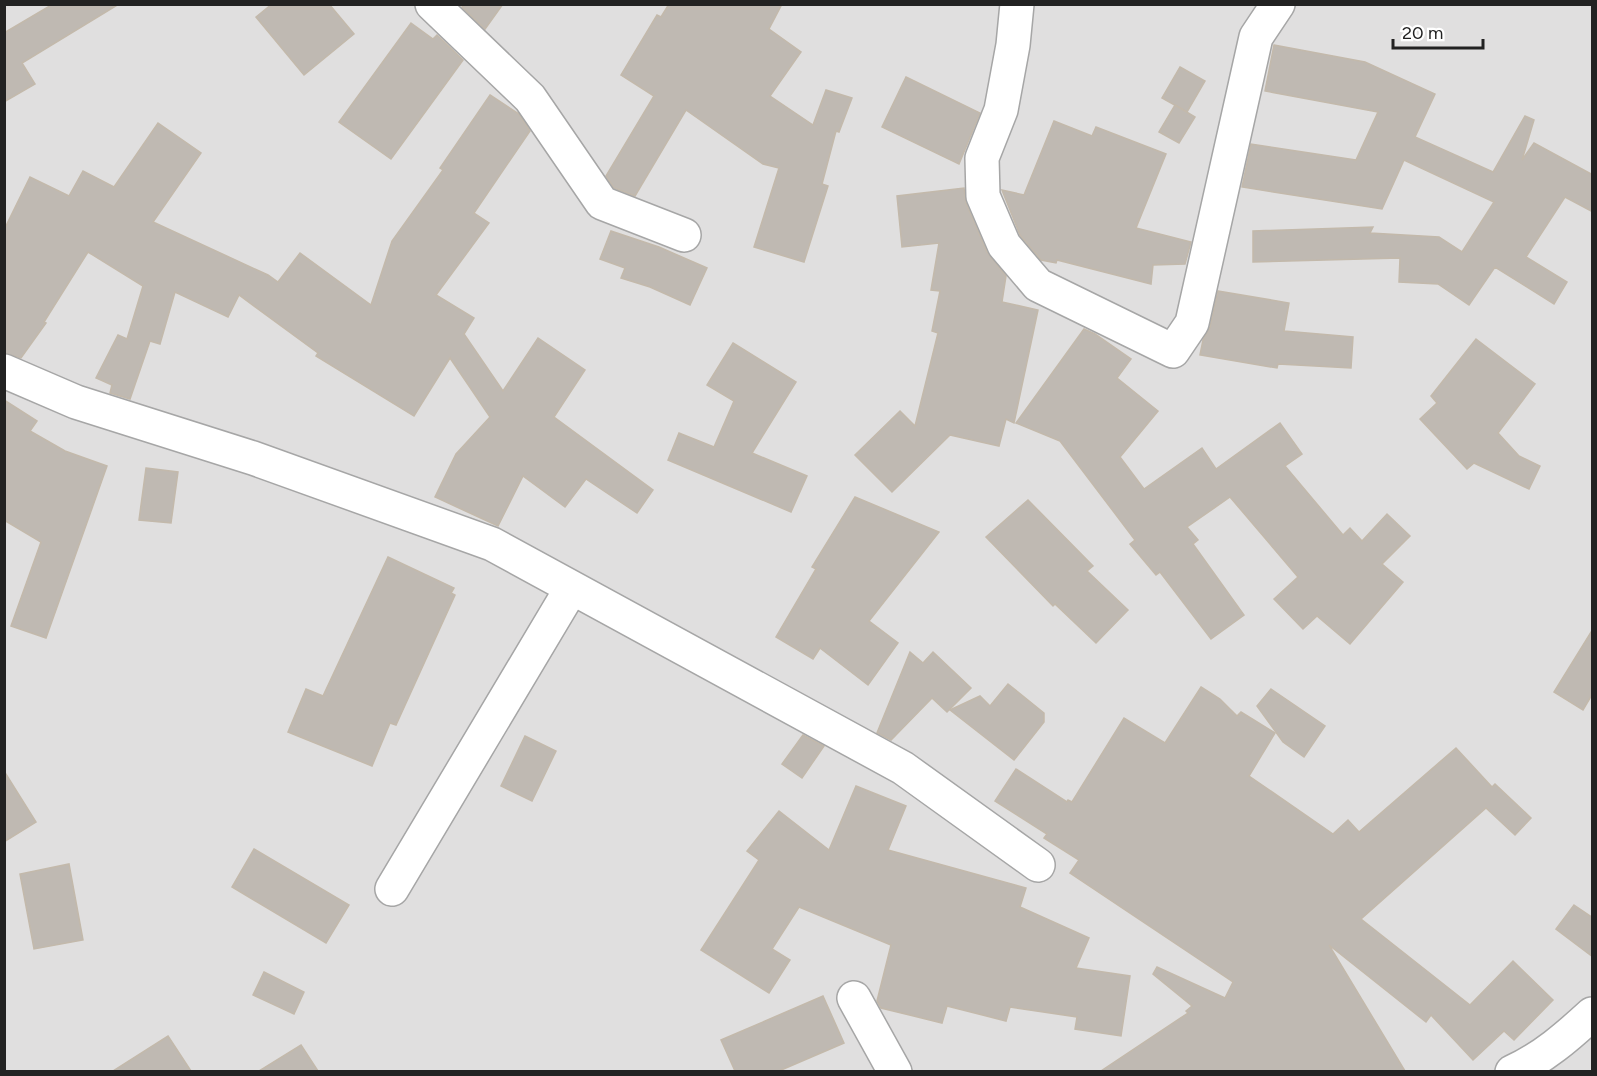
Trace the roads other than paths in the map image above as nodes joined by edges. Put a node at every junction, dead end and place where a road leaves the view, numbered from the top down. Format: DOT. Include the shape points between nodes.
graph roads {
  1 [pos="432,4"];
  2 [pos="1017,4"];
  3 [pos="1278,4"];
  4 [pos="684,235"];
  5 [pos="4,371"];
  6 [pos="571,589"];
  7 [pos="1038,865"];
  8 [pos="392,889"];
  9 [pos="854,998"];
  10 [pos="1593,1014"];
  11 [pos="895,1071"];
  12 [pos="1512,1071"];
  1 -- 4 [label="street" via="530,98 602,202"];
  2 -- 3 [label="street" via="1001,110 982,158 983,196 1004,245 1038,285 1173,351 1192,323 1256,37"];
  5 -- 6 [label="street" via="76,402 253,458 492,544"];
  6 -- 7 [label="street" via="903,768"];
  6 -- 8 [label="street"];
  9 -- 11 [label="street"];
  10 -- 12 [label="street" via="1563,1041 1530,1064"];
}
